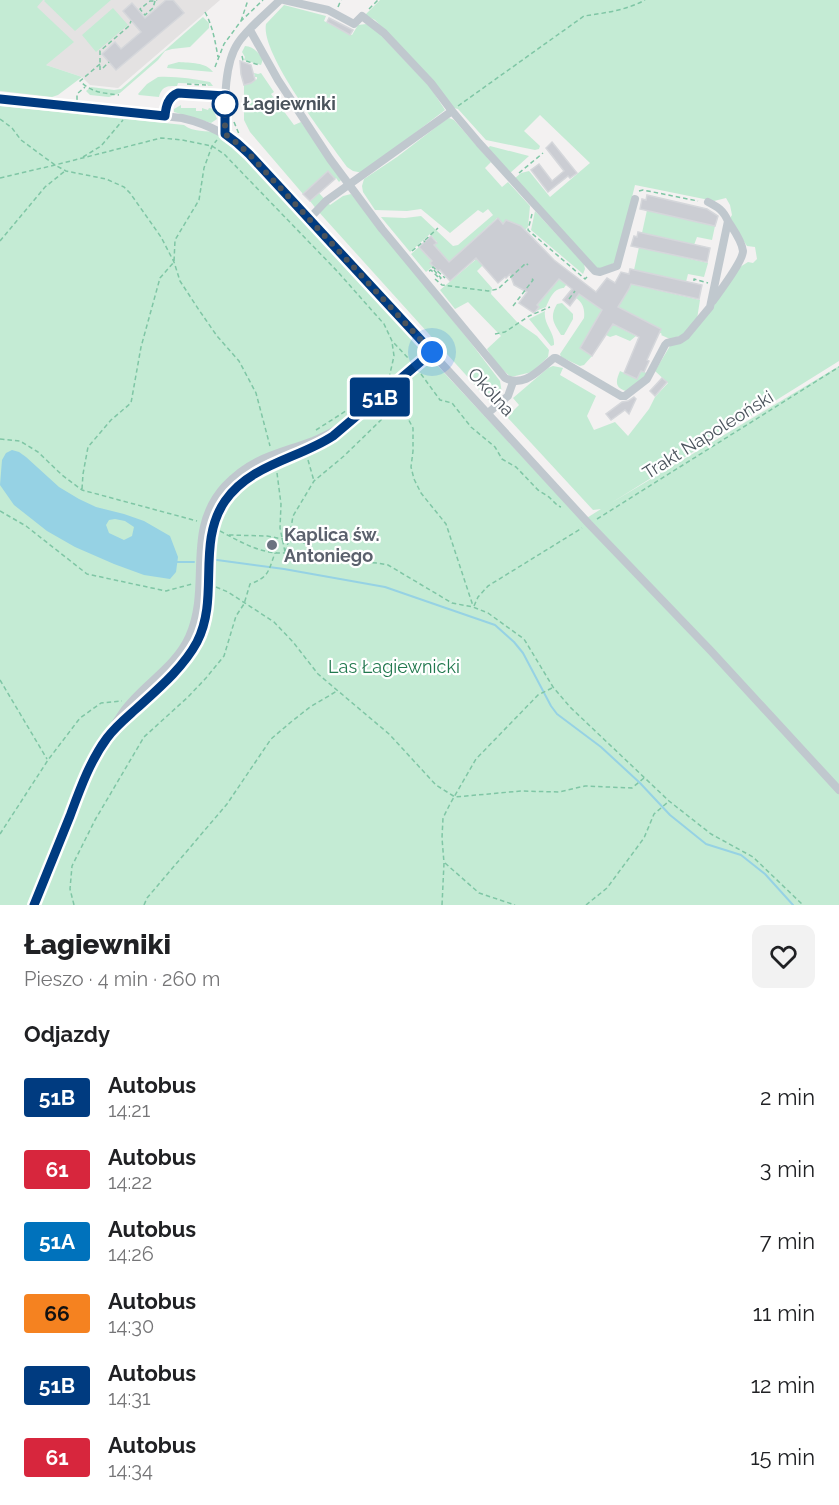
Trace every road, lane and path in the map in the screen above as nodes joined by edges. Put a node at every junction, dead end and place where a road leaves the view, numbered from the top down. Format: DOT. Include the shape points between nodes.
graph roads {
  1 [pos="248,0"];
  2 [pos="282,0"];
  3 [pos="378,0"];
  4 [pos="645,0"];
  5 [pos="156,1"];
  6 [pos="206,12"];
  7 [pos="362,16"];
  8 [pos="131,21"];
  9 [pos="241,21"];
  10 [pos="250,30"];
  11 [pos="240,53"];
  12 [pos="218,58"];
  13 [pos="109,62"];
  14 [pos="100,64"];
  15 [pos="270,65"];
  16 [pos="86,87"];
  17 [pos="119,95"];
  18 [pos="225,96"];
  19 [pos="0,99"];
  20 [pos="76,101"];
  21 [pos="452,111"];
  22 [pos="165,116"];
  23 [pos="125,117"];
  24 [pos="233,118"];
  25 [pos="0,119"];
  26 [pos="225,134"];
  27 [pos="243,138"];
  28 [pos="212,146"];
  29 [pos="543,153"];
  30 [pos="80,159"];
  31 [pos="55,165"];
  32 [pos="66,171"];
  33 [pos="520,173"];
  34 [pos="0,178"];
  35 [pos="349,185"];
  36 [pos="635,200"];
  37 [pos="708,202"];
  38 [pos="534,204"];
  39 [pos="309,219"];
  40 [pos="728,221"];
  41 [pos="438,228"];
  42 [pos="0,242"];
  43 [pos="410,254"];
  44 [pos="174,262"];
  45 [pos="528,265"];
  46 [pos="595,271"];
  47 [pos="427,273"];
  48 [pos="433,278"];
  49 [pos="531,278"];
  50 [pos="694,281"];
  51 [pos="440,283"];
  52 [pos="714,284"];
  53 [pos="575,291"];
  54 [pos="569,299"];
  55 [pos="513,306"];
  56 [pos="550,307"];
  57 [pos="710,307"];
  58 [pos="495,334"];
  59 [pos="392,341"];
  60 [pos="432,352"];
  61 [pos="415,366"];
  62 [pos="839,367"];
  63 [pos="389,380"];
  64 [pos="513,382"];
  65 [pos="394,391"];
  66 [pos="360,402"];
  67 [pos="402,405"];
  68 [pos="488,413"];
  69 [pos="349,423"];
  70 [pos="311,433"];
  71 [pos="0,439"];
  72 [pos="272,455"];
  73 [pos="307,457"];
  74 [pos="274,465"];
  75 [pos="314,481"];
  76 [pos="82,490"];
  77 [pos="568,508"];
  78 [pos="0,511"];
  79 [pos="204,523"];
  80 [pos="589,524"];
  81 [pos="213,526"];
  82 [pos="228,535"];
  83 [pos="282,539"];
  84 [pos="289,540"];
  85 [pos="309,544"];
  86 [pos="275,553"];
  87 [pos="285,553"];
  88 [pos="204,583"];
  89 [pos="244,604"];
  90 [pos="473,607"];
  91 [pos="0,680"];
  92 [pos="553,687"];
  93 [pos="338,690"];
  94 [pos="133,700"];
  95 [pos="112,731"];
  96 [pos="48,760"];
  97 [pos="644,778"];
  98 [pos="839,790"];
  99 [pos="454,797"];
  100 [pos="669,801"];
  101 [pos="0,834"];
  102 [pos="444,862"];
  103 [pos="34,905"];
  104 [pos="74,905"];
  105 [pos="144,905"];
  106 [pos="442,905"];
  107 [pos="515,905"];
  108 [pos="586,905"];
  109 [pos="803,905"];
  1 -- 9 [label="path"];
  2 -- 7 [label="street" via="328,10 354,24"];
  2 -- 10 [label="street"];
  3 -- 7 [label="path"];
  4 -- 21 [label="path" via="603,14 584,15"];
  5 -- 5 [label="path" via="145,15 140,9 150,1"];
  6 -- 12 [label="path"];
  7 -- 21 [label="street" via="384,33"];
  8 -- 14 [label="path" via="100,51"];
  10 -- 15 [label="street"];
  10 -- 18 [label="street" via="234,51"];
  11 -- 15 [label="path" via="243,60"];
  13 -- 14 [label="path" via="101,69"];
  14 -- 16 [label="path" via="80,81"];
  15 -- 35 [label="street"];
  16 -- 17 [label="path"];
  16 -- 20 [label="path" via="77,94"];
  18 -- 22 [label="street" via="178,93 166,107"];
  18 -- 26 [label="street"];
  19 -- 22 [label="street, Okólna"];
  21 -- 35 [label="street"];
  21 -- 38 [label="street"];
  22 -- 26 [label="street, Okólna" via="192,120"];
  23 -- 30 [label="path" via="101,146"];
  24 -- 27 [label="path"];
  25 -- 31 [label="path"];
  26 -- 39 [label="street, Okólna" via="244,148"];
  28 -- 30 [label="path" via="161,138"];
  28 -- 44 [label="path" via="199,200 175,240"];
  28 -- 59 [label="path" via="337,271 384,324"];
  29 -- 33 [label="path"];
  30 -- 31 [label="path"];
  31 -- 32 [label="path"];
  31 -- 34 [label="path"];
  32 -- 42 [label="path" via="45,188"];
  32 -- 44 [label="path" via="106,179 130,192"];
  35 -- 39 [label="street"];
  35 -- 64 [label="street" via="505,378"];
  36 -- 37 [label="path" via="637,192 643,190"];
  36 -- 46 [label="street" via="617,266"];
  37 -- 40 [label="street" via="718,207"];
  38 -- 46 [label="street"];
  38 -- 46 [label="path" via="528,230 585,279"];
  39 -- 60 [label="street, Okólna"];
  40 -- 52 [label="street"];
  40 -- 57 [label="street" via="743,253"];
  41 -- 43 [label="path"];
  44 -- 72 [label="path" via="180,280 217,336 239,361 256,393"];
  44 -- 76 [label="path" via="160,278 131,403 88,447"];
  45 -- 51 [label="path" via="498,289 488,291"];
  47 -- 51 [label="path" via="431,270 440,279 433,267 445,278"];
  48 -- 51 [label="path"];
  49 -- 55 [label="path"];
  50 -- 52 [label="path"];
  52 -- 57 [label="street"];
  53 -- 54 [label="path"];
  56 -- 58 [label="path"];
  57 -- 64 [label="street" via="686,336 665,345 647,379 626,396 556,358 530,377"];
  59 -- 61 [label="path"];
  59 -- 63 [label="path"];
  60 -- 61 [label="street"];
  60 -- 68 [label="street, Okólna"];
  61 -- 69 [label="street"];
  61 -- 77 [label="path" via="441,400 452,403 502,459 558,506"];
  62 -- 80 [label="path, Trakt Napoleoński"];
  64 -- 68 [label="street" via="507,396"];
  65 -- 67 [label="path"];
  66 -- 70 [label="path"];
  67 -- 75 [label="path"];
  67 -- 90 [label="path" via="413,428 414,479 446,524"];
  68 -- 80 [label="street, Okólna"];
  69 -- 72 [label="street"];
  69 -- 74 [label="street" via="318,446"];
  71 -- 76 [label="path" via="20,441 38,452"];
  72 -- 79 [label="street" via="237,474 216,498"];
  73 -- 75 [label="path"];
  74 -- 81 [label="street" via="258,471 234,490"];
  74 -- 83 [label="path"];
  75 -- 84 [label="path" via="293,516"];
  76 -- 79 [label="path"];
  78 -- 88 [label="path" via="26,526 87,574 166,591"];
  79 -- 88 [label="street" via="200,546"];
  80 -- 90 [label="path, Trakt Napoleoński" via="488,586"];
  80 -- 98 [label="street, Okólna"];
  81 -- 82 [label="path"];
  81 -- 88 [label="street"];
  82 -- 83 [label="path"];
  82 -- 86 [label="path" via="249,547"];
  83 -- 84 [label="path"];
  83 -- 87 [label="path"];
  84 -- 85 [label="path"];
  84 -- 87 [label="path"];
  86 -- 87 [label="path"];
  86 -- 89 [label="path" via="263,579 250,584"];
  87 -- 90 [label="path" via="377,562 452,603"];
  88 -- 89 [label="path" via="228,592"];
  88 -- 94 [label="street" via="182,649"];
  88 -- 95 [label="street" via="208,607 205,623 188,657"];
  89 -- 93 [label="path" via="274,622 318,674"];
  89 -- 104 [label="path" via="236,616 224,656 188,697 144,737 95,820 72,866 70,889"];
  90 -- 92 [label="path" via="524,639"];
  91 -- 96 [label="path"];
  92 -- 97 [label="path"];
  92 -- 99 [label="path" via="538,694 476,759"];
  93 -- 99 [label="path" via="389,734 436,786"];
  93 -- 105 [label="path" via="271,739 227,804"];
  94 -- 95 [label="street"];
  94 -- 96 [label="path" via="101,703 80,718"];
  95 -- 103 [label="street" via="91,765"];
  96 -- 101 [label="path"];
  97 -- 99 [label="path" via="632,788 585,786 559,792"];
  97 -- 100 [label="path"];
  99 -- 102 [label="path" via="443,818"];
  100 -- 108 [label="path" via="654,814 644,838 608,888"];
  100 -- 109 [label="path" via="711,834 753,857"];
  102 -- 106 [label="path"];
  102 -- 107 [label="path" via="479,893"];
}
